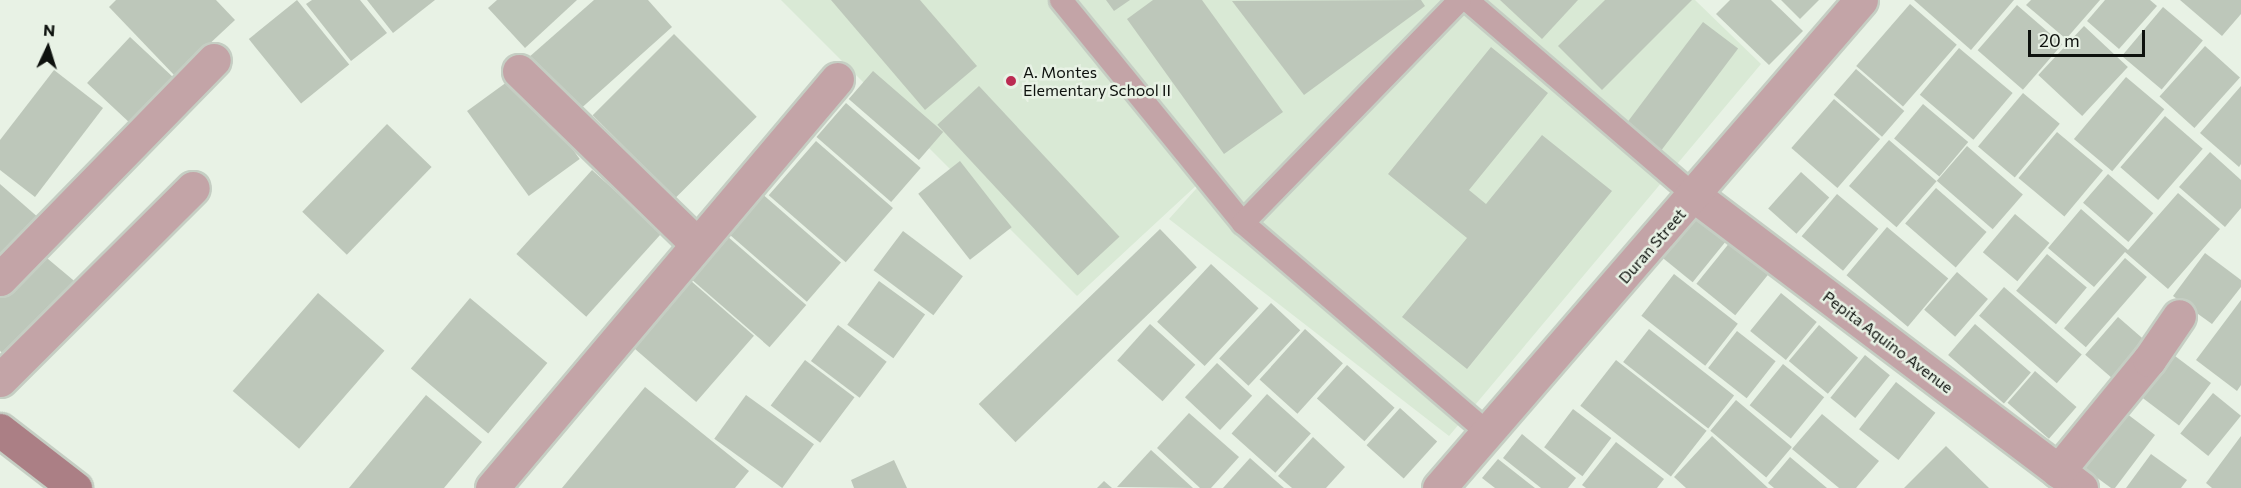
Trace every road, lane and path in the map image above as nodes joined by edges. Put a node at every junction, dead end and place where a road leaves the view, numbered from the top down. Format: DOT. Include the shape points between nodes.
graph roads {
  1 [pos="1061,0"];
  2 [pos="1460,0"];
  3 [pos="1467,0"];
  4 [pos="1861,0"];
  5 [pos="214,60"];
  6 [pos="519,71"];
  7 [pos="837,79"];
  8 [pos="193,188"];
  9 [pos="1695,196"];
  10 [pos="1243,223"];
  11 [pos="697,244"];
  12 [pos="0,279"];
  13 [pos="2179,316"];
  14 [pos="0,380"];
  15 [pos="0,430"];
  16 [pos="1488,432"];
  17 [pos="2070,480"];
  18 [pos="75,488"];
  19 [pos="492,488"];
  20 [pos="1439,488"];
  1 -- 10 [label="lane"];
  2 -- 10 [label="lane"];
  3 -- 9 [label="lane"];
  4 -- 9 [label="street, Duran Street"];
  5 -- 12 [label="street"];
  6 -- 11 [label="street"];
  7 -- 11 [label="street"];
  8 -- 14 [label="street"];
  9 -- 16 [label="street, Duran Street"];
  9 -- 17 [label="street, Pepita Aquino Avenue"];
  10 -- 16 [label="lane"];
  11 -- 19 [label="street"];
  13 -- 17 [label="street"];
  15 -- 18 [label="main road"];
  16 -- 20 [label="street, Duran Street"];
}
